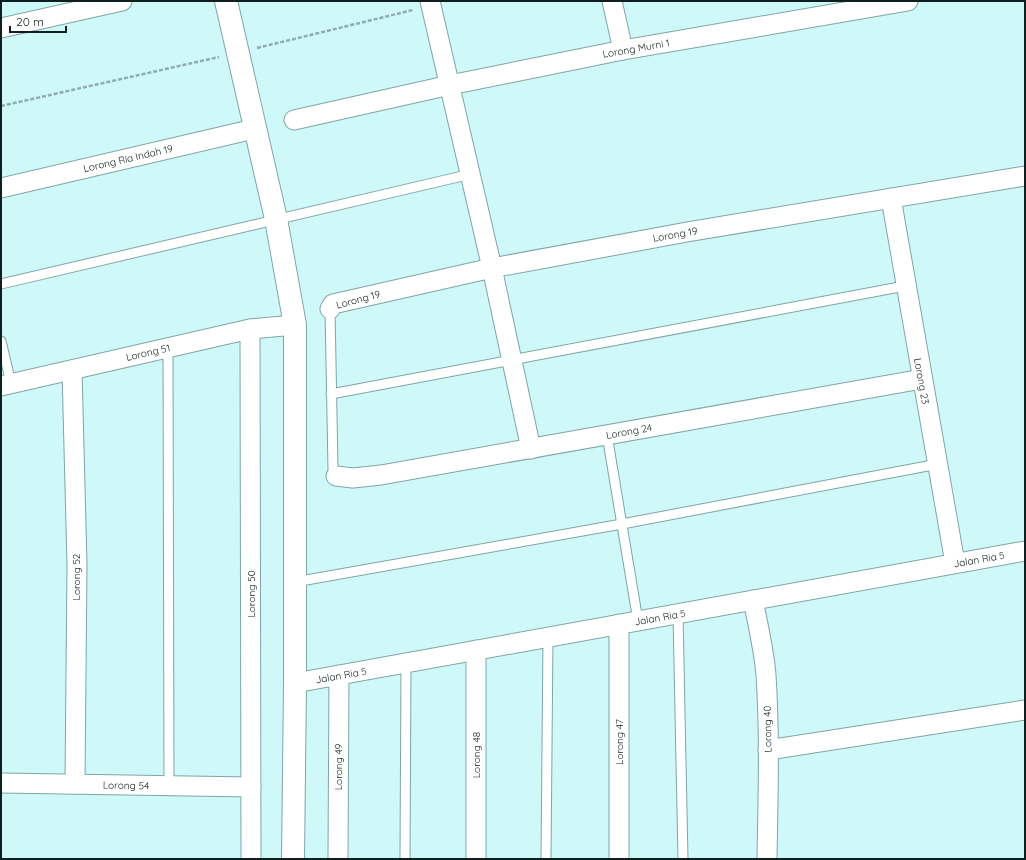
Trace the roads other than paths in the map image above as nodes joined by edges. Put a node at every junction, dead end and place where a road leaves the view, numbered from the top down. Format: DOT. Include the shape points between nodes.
graph roads {
  1 [pos="122,1"];
  2 [pos="226,1"];
  3 [pos="612,1"];
  4 [pos="908,1"];
  5 [pos="430,3"];
  6 [pos="1,28"];
  7 [pos="623,50"];
  8 [pos="450,85"];
  9 [pos="294,120"];
  10 [pos="254,129"];
  11 [pos="471,174"];
  12 [pos="1025,176"];
  13 [pos="1,188"];
  14 [pos="891,198"];
  15 [pos="276,219"];
  16 [pos="492,268"];
  17 [pos="1,284"];
  18 [pos="905,286"];
  19 [pos="330,308"];
  20 [pos="295,325"];
  21 [pos="250,329"];
  22 [pos="1,341"];
  23 [pos="168,348"];
  24 [pos="512,360"];
  25 [pos="72,370"];
  26 [pos="922,379"];
  27 [pos="6,384"];
  28 [pos="331,394"];
  29 [pos="607,435"];
  30 [pos="531,448"];
  31 [pos="938,464"];
  32 [pos="336,476"];
  33 [pos="622,524"];
  34 [pos="1025,551"];
  35 [pos="955,563"];
  36 [pos="295,582"];
  37 [pos="753,600"];
  38 [pos="678,614"];
  39 [pos="638,621"];
  40 [pos="619,624"];
  41 [pos="548,637"];
  42 [pos="476,650"];
  43 [pos="406,663"];
  44 [pos="339,675"];
  45 [pos="295,683"];
  46 [pos="1025,710"];
  47 [pos="768,750"];
  48 [pos="1,783"];
  49 [pos="75,784"];
  50 [pos="169,786"];
  51 [pos="251,787"];
  52 [pos="251,859"];
  53 [pos="293,859"];
  54 [pos="338,859"];
  55 [pos="405,859"];
  56 [pos="476,859"];
  57 [pos="546,859"];
  58 [pos="619,859"];
  59 [pos="683,859"];
  60 [pos="767,859"];
  1 -- 6 [label="street"];
  2 -- 10 [label="street"];
  3 -- 7 [label="street"];
  4 -- 7 [label="street, Lorong Murni 1"];
  5 -- 8 [label="street"];
  7 -- 8 [label="street, Lorong Murni 1"];
  8 -- 9 [label="street"];
  8 -- 11 [label="street"];
  10 -- 13 [label="street, Lorong Ria Indah 19"];
  10 -- 15 [label="street"];
  11 -- 15 [label="lane"];
  11 -- 16 [label="street"];
  12 -- 14 [label="street, Lorong 19"];
  14 -- 16 [label="street, Lorong 19"];
  14 -- 18 [label="street, Lorong 23"];
  15 -- 17 [label="lane"];
  15 -- 20 [label="street"];
  16 -- 19 [label="street, Lorong 19" via="333,304"];
  16 -- 24 [label="street"];
  18 -- 24 [label="lane"];
  18 -- 26 [label="street, Lorong 23"];
  19 -- 28 [label="lane"];
  20 -- 21 [label="street, Lorong 51"];
  20 -- 36 [label="street"];
  21 -- 23 [label="street, Lorong 51"];
  21 -- 51 [label="street, Lorong 50"];
  22 -- 27 [label="lane"];
  23 -- 25 [label="street, Lorong 51"];
  23 -- 50 [label="lane"];
  24 -- 28 [label="lane"];
  24 -- 30 [label="street"];
  25 -- 27 [label="street, Lorong 51"];
  25 -- 49 [label="street, Lorong 52" via="76,564"];
  26 -- 29 [label="street, Lorong 24"];
  26 -- 31 [label="street, Lorong 23"];
  28 -- 32 [label="lane" via="333,469"];
  29 -- 30 [label="street, Lorong 24"];
  29 -- 33 [label="lane"];
  30 -- 32 [label="street, Lorong 24" via="381,475 353,478"];
  31 -- 33 [label="lane"];
  31 -- 35 [label="street, Lorong 23"];
  33 -- 36 [label="lane"];
  33 -- 39 [label="lane"];
  34 -- 35 [label="street, Jalan Ria 5"];
  35 -- 37 [label="street, Jalan Ria 5"];
  36 -- 45 [label="street"];
  37 -- 38 [label="street, Jalan Ria 5"];
  37 -- 47 [label="street, Lorong 40" via="766,675"];
  38 -- 39 [label="street, Jalan Ria 5"];
  38 -- 59 [label="lane"];
  39 -- 40 [label="street, Jalan Ria 5"];
  40 -- 41 [label="street, Jalan Ria 5"];
  40 -- 58 [label="street, Lorong 47"];
  41 -- 42 [label="street, Jalan Ria 5"];
  41 -- 57 [label="lane"];
  42 -- 43 [label="street, Jalan Ria 5"];
  42 -- 56 [label="street, Lorong 48"];
  43 -- 44 [label="street, Jalan Ria 5"];
  43 -- 55 [label="lane"];
  44 -- 45 [label="street, Jalan Ria 5"];
  44 -- 54 [label="street, Lorong 49"];
  45 -- 53 [label="street"];
  46 -- 47 [label="street"];
  47 -- 60 [label="street, Lorong 40"];
  48 -- 49 [label="street, Lorong 54"];
  49 -- 50 [label="street, Lorong 54"];
  50 -- 51 [label="street, Lorong 54"];
  51 -- 52 [label="street, Lorong 50"];
}
